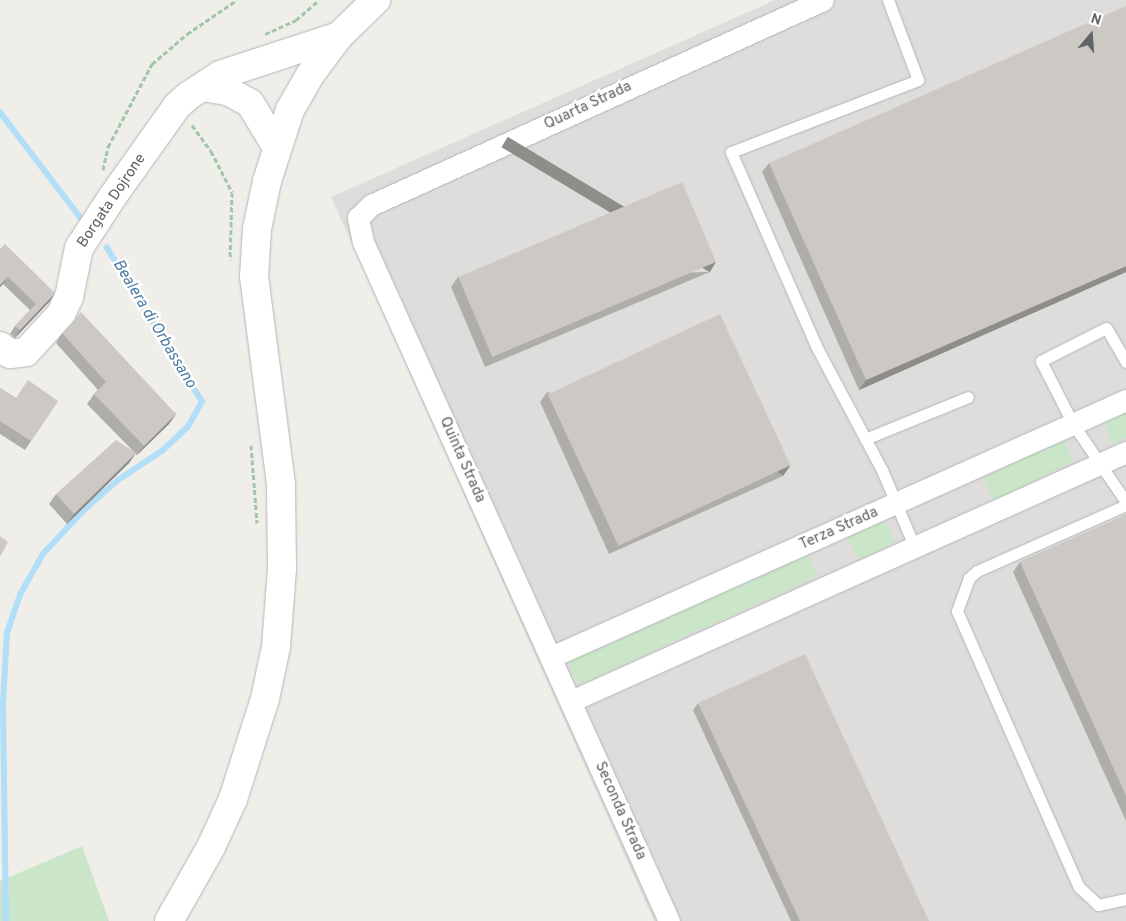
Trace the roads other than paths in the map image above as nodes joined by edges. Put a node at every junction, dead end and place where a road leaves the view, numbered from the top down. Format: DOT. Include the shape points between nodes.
graph roads {
  1 [pos="376,0"];
  2 [pos="823,0"];
  3 [pos="888,0"];
  4 [pos="339,36"];
  5 [pos="202,87"];
  6 [pos="276,146"];
  7 [pos="358,218"];
  8 [pos="0,346"];
  9 [pos="1126,362"];
  10 [pos="968,397"];
  11 [pos="1126,400"];
  12 [pos="1073,424"];
  13 [pos="864,439"];
  14 [pos="1126,452"];
  15 [pos="1099,465"];
  16 [pos="896,503"];
  17 [pos="1126,504"];
  18 [pos="915,548"];
  19 [pos="551,657"];
  20 [pos="571,701"];
  21 [pos="1126,899"];
  22 [pos="169,921"];
  23 [pos="669,921"];
  1 -- 4 [label="street"];
  2 -- 7 [label="street, Quarta Strada" via="371,205"];
  3 -- 13 [label="lane" via="918,80 731,152 816,346"];
  4 -- 5 [label="street, Borgata Dojrone" via="220,75"];
  4 -- 6 [label="street" via="310,75 290,110"];
  5 -- 6 [label="street" via="228,91 250,103"];
  5 -- 8 [label="street, Borgata Dojrone" via="177,106 79,248 69,297 61,314 26,352 10,354"];
  6 -- 22 [label="street" via="258,229 254,277 281,484 282,569 276,648 265,699 233,799 211,847"];
  7 -- 19 [label="street, Quinta Strada" via="363,242"];
  9 -- 12 [label="lane" via="1106,328 1041,361"];
  10 -- 13 [label="lane"];
  11 -- 12 [label="street, Terza Strada"];
  12 -- 15 [label="lane"];
  12 -- 16 [label="street, Terza Strada"];
  13 -- 16 [label="lane"];
  14 -- 15 [label="street"];
  15 -- 17 [label="lane"];
  15 -- 18 [label="street"];
  16 -- 18 [label="lane"];
  16 -- 19 [label="street, Terza Strada"];
  17 -- 21 [label="lane" via="977,571 969,578 960,597 958,611 1079,888 1098,905"];
  18 -- 20 [label="street"];
  19 -- 20 [label="street, Quinta Strada"];
  20 -- 23 [label="street, Seconda Strada"];
}
